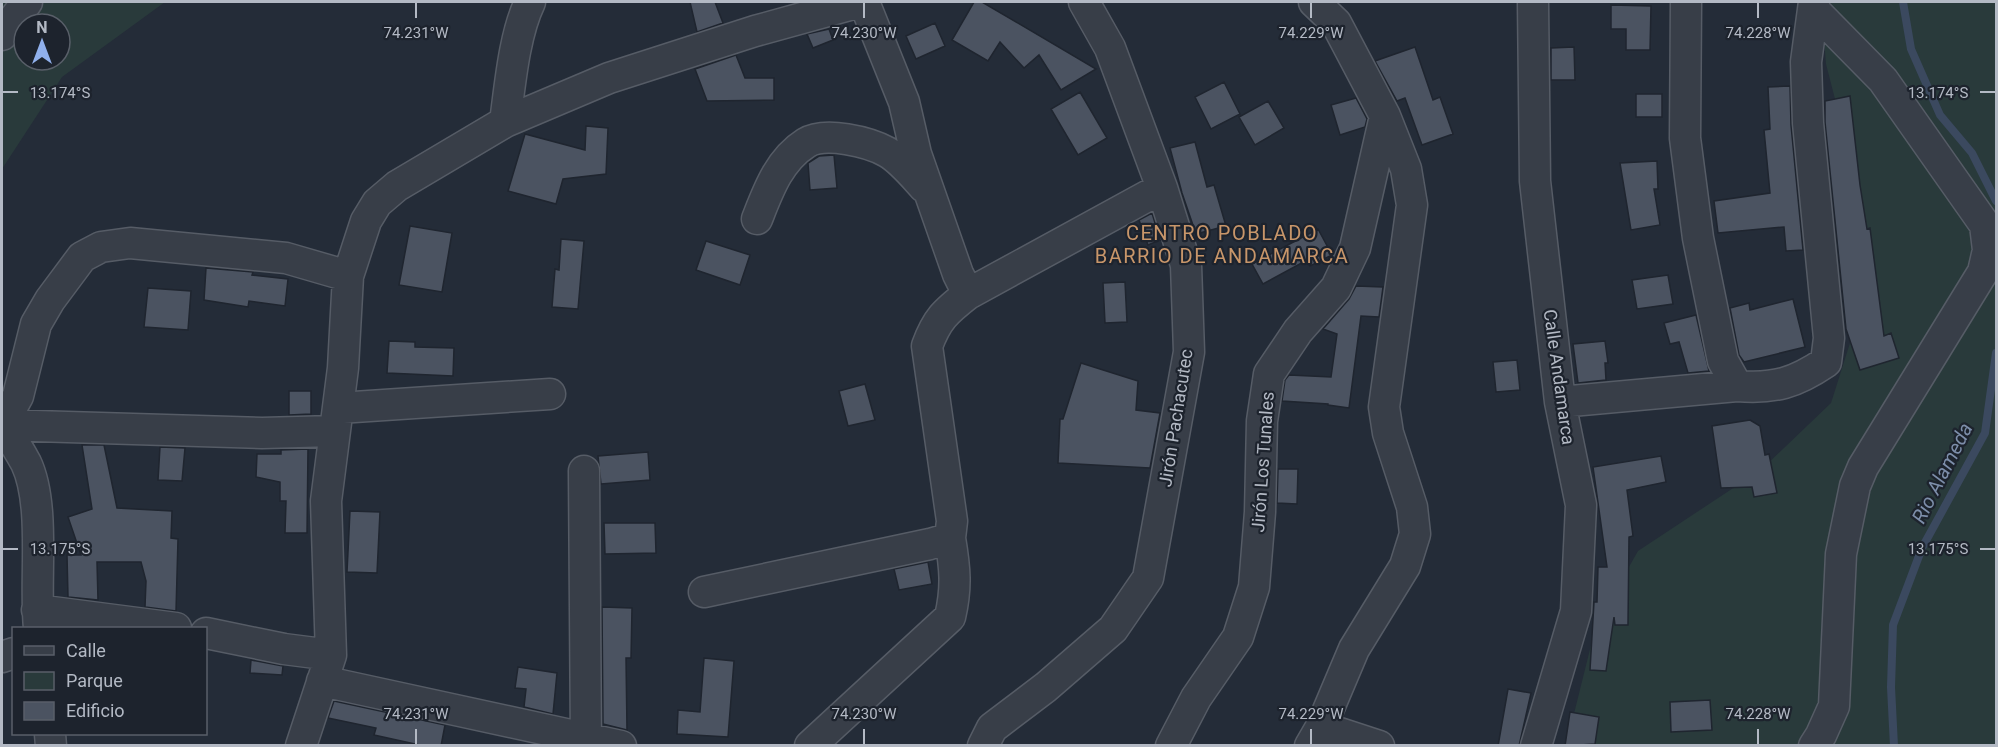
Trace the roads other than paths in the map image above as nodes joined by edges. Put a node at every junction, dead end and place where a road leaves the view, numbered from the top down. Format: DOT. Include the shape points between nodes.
graph roads {
  1 [pos="27,2"];
  2 [pos="530,2"];
  3 [pos="862,2"];
  4 [pos="1084,2"];
  5 [pos="1314,2"];
  6 [pos="1533,2"];
  7 [pos="1686,2"];
  8 [pos="1814,6"];
  9 [pos="2,35"];
  10 [pos="1385,116"];
  11 [pos="505,122"];
  12 [pos="1162,188"];
  13 [pos="930,194"];
  14 [pos="757,219"];
  15 [pos="348,276"];
  16 [pos="968,294"];
  17 [pos="1737,386"];
  18 [pos="550,394"];
  19 [pos="1560,402"];
  20 [pos="336,420"];
  21 [pos="2,424"];
  22 [pos="584,471"];
  23 [pos="950,538"];
  24 [pos="704,592"];
  25 [pos="38,619"];
  26 [pos="161,627"];
  27 [pos="207,633"];
  28 [pos="326,668"];
  29 [pos="1315,736"];
  30 [pos="586,742"];
  31 [pos="301,746"];
  32 [pos="621,746"];
  33 [pos="810,746"];
  34 [pos="983,746"];
  35 [pos="1172,746"];
  36 [pos="1379,746"];
  37 [pos="1536,746"];
  38 [pos="1814,746"];
  1 -- 9 [label="street"];
  2 -- 11 [label="street" via="524,13"];
  3 -- 11 [label="street" via="755,31 609,78"];
  3 -- 13 [label="street" via="904,102"];
  4 -- 12 [label="street, Jirón Pachacutec" via="1110,48"];
  5 -- 10 [label="street" via="1336,22"];
  6 -- 19 [label="street, Calle Andamarca" via="1535,181"];
  7 -- 17 [label="street" via="1685,138 1696,227 1723,361"];
  8 -- 17 [label="street" via="1806,62 1808,123 1829,338 1826,362 1785,384"];
  8 -- 38 [label="street" via="1883,80 1985,225 1988,250 1983,272 1855,486 1841,554 1834,706"];
  10 -- 29 [label="street" via="1406,170 1412,205 1384,407 1388,433 1412,507 1415,534 1405,566 1354,649"];
  10 -- 35 [label="street, Jirón Los Tunales" via="1355,248 1336,288 1298,331 1269,374 1262,421 1254,587 1238,637 1196,698"];
  11 -- 15 [label="street" via="397,186 377,203 366,221"];
  12 -- 16 [label="street"];
  12 -- 34 [label="street, Jirón Pachacutec" via="1186,265 1189,352 1148,579 1113,629 992,728"];
  13 -- 14 [label="street" via="888,153 862,142 830,138 807,142 789,159 773,178"];
  13 -- 16 [label="street"];
  15 -- 20 [label="street" via="344,368"];
  15 -- 21 [label="street" via="286,258 130,243 101,247 82,257 36,324 18,396"];
  16 -- 23 [label="street" via="935,325 927,346 952,520"];
  17 -- 19 [label="street"];
  18 -- 20 [label="street"];
  19 -- 37 [label="street, Calle Andamarca" via="1581,506 1576,611"];
  20 -- 21 [label="street" via="262,433"];
  20 -- 28 [label="street" via="326,501"];
  21 -- 25 [label="street" via="27,465 37,502"];
  22 -- 30 [label="street"];
  23 -- 24 [label="street"];
  23 -- 33 [label="street" via="956,574 950,617"];
  25 -- 26 [label="street"];
  27 -- 28 [label="street" via="284,649"];
  28 -- 30 [label="street"];
  28 -- 31 [label="street"];
  29 -- 36 [label="street"];
  30 -- 32 [label="street"];
}
